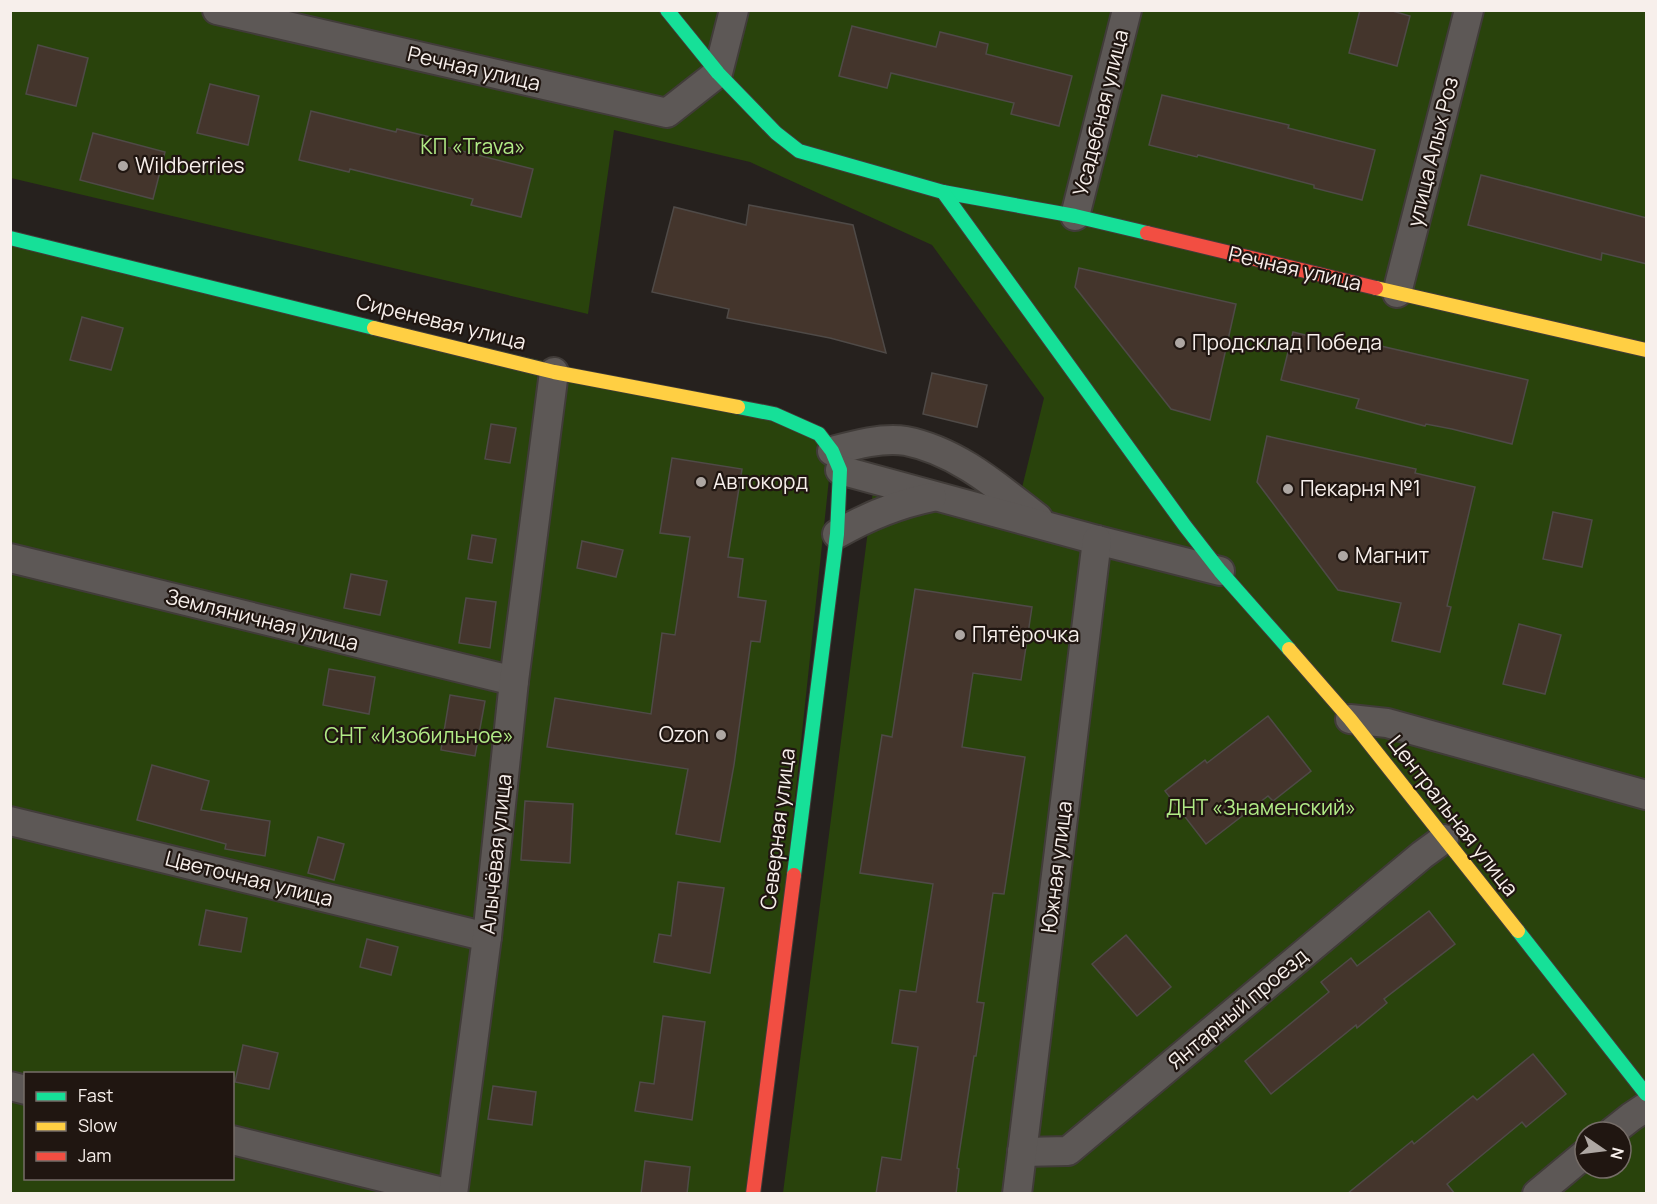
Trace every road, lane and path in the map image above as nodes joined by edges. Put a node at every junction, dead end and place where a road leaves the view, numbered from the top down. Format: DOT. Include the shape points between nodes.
graph roads {
  1 [pos="217,10"];
  2 [pos="667,10"];
  3 [pos="734,10"];
  4 [pos="1127,10"];
  5 [pos="1469,10"];
  6 [pos="718,73"];
  7 [pos="943,192"];
  8 [pos="1075,216"];
  9 [pos="10,238"];
  10 [pos="1397,293"];
  11 [pos="1647,350"];
  12 [pos="554,372"];
  13 [pos="836,461"];
  14 [pos="936,496"];
  15 [pos="1049,526"];
  16 [pos="837,534"];
  17 [pos="1097,540"];
  18 [pos="10,558"];
  19 [pos="1220,571"];
  20 [pos="514,681"];
  21 [pos="1350,719"];
  22 [pos="1647,795"];
  23 [pos="10,821"];
  24 [pos="1444,839"];
  25 [pos="487,937"];
  26 [pos="1647,1094"];
  27 [pos="1647,1107"];
  28 [pos="1627,1120"];
  29 [pos="234,1140"];
  30 [pos="1022,1152"];
  31 [pos="1573,1164"];
  32 [pos="452,1194"];
  33 [pos="753,1194"];
  34 [pos="1017,1194"];
  35 [pos="1537,1194"];
  1 -- 6 [label="street, Речная улица" via="667,113"];
  2 -- 6 [label="street, Речная улица"];
  3 -- 6 [label="street"];
  4 -- 8 [label="street, Усадебная улица"];
  5 -- 10 [label="street, улица Алых Роз"];
  6 -- 7 [label="street, Речная улица" via="799,151"];
  7 -- 8 [label="street, Речная улица"];
  7 -- 19 [label="street, Центральная улица"];
  8 -- 10 [label="street, Речная улица"];
  9 -- 12 [label="street, Сиреневая улица"];
  10 -- 11 [label="street, Речная улица"];
  12 -- 13 [label="street, Сиреневая улица" via="774,414 819,434"];
  12 -- 20 [label="street, Алычёвая улица"];
  13 -- 14 [label="street"];
  13 -- 15 [label="street" via="865,442 904,441 939,451 979,473"];
  13 -- 16 [label="street, Северная улица"];
  14 -- 15 [label="street"];
  14 -- 16 [label="street" via="862,519"];
  15 -- 17 [label="street"];
  16 -- 33 [label="street, Северная улица"];
  17 -- 19 [label="street"];
  17 -- 30 [label="street, Южная улица"];
  18 -- 20 [label="street, Земляничная улица"];
  19 -- 21 [label="street, Центральная улица"];
  20 -- 25 [label="street, Алычёвая улица"];
  21 -- 22 [label="street" via="1387,723"];
  21 -- 24 [label="street, Центральная улица"];
  23 -- 25 [label="street, Цветочная улица"];
  24 -- 26 [label="street, Центральная улица"];
  24 -- 30 [label="street, Янтарный проезд" via="1068,1151"];
  25 -- 32 [label="street, Алычёвая улица"];
  27 -- 28 [label="street"];
  29 -- 32 [label="street"];
  30 -- 34 [label="street, Южная улица"];
  31 -- 35 [label="street"];
}
